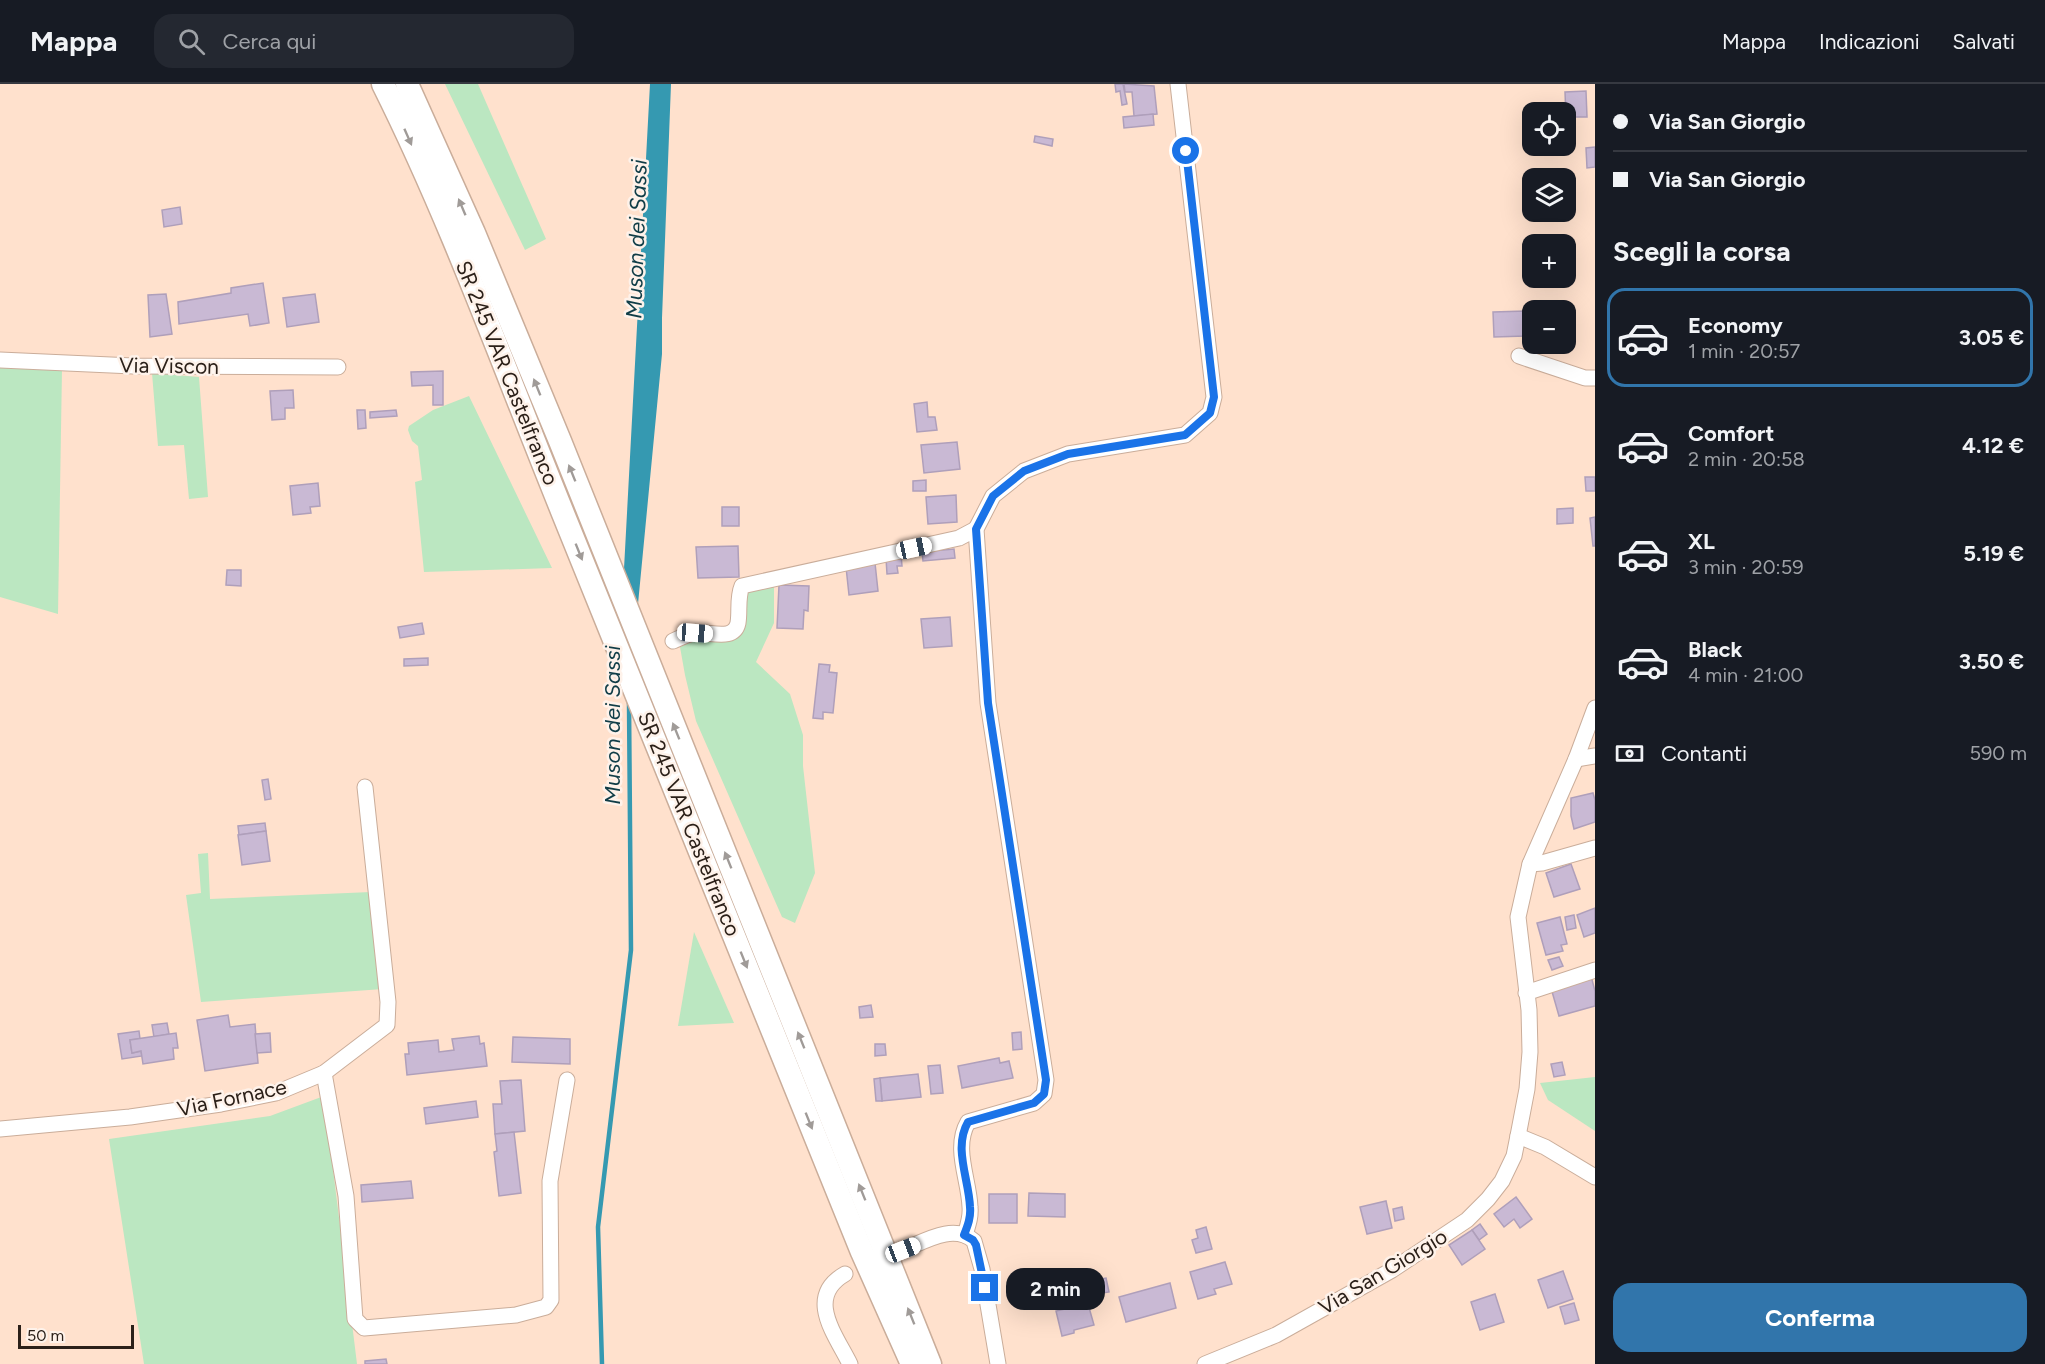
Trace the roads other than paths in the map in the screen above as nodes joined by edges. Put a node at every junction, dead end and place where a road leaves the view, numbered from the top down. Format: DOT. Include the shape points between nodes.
graph roads {
  1 [pos="383,84"];
  2 [pos="407,84"];
  3 [pos="1178,84"];
  4 [pos="1519,356"];
  5 [pos="0,360"];
  6 [pos="338,367"];
  7 [pos="1595,378"];
  8 [pos="976,529"];
  9 [pos="673,640"];
  10 [pos="1595,708"];
  11 [pos="1595,756"];
  12 [pos="1576,759"];
  13 [pos="365,787"];
  14 [pos="1595,848"];
  15 [pos="1530,864"];
  16 [pos="1595,969"];
  17 [pos="1526,993"];
  18 [pos="324,1073"];
  19 [pos="567,1080"];
  20 [pos="0,1129"];
  21 [pos="1518,1136"];
  22 [pos="1595,1178"];
  23 [pos="964,1235"];
  24 [pos="903,1250"];
  25 [pos="844,1274"];
  26 [pos="850,1364"];
  27 [pos="912,1364"];
  28 [pos="930,1364"];
  29 [pos="998,1364"];
  30 [pos="1205,1364"];
  1 -- 27 [label="highway, SR 245 VAR Castelfranco, one-way" via="483,309 862,1252"];
  28 -- 2 [label="highway, SR 245 VAR Castelfranco, one-way" via="560,441"];
  3 -- 8 [label="street" via="1214,397 1210,413 1185,435 1068,454 1024,471 993,496"];
  4 -- 7 [label="street"];
  5 -- 6 [label="street, Via Viscon" via="133,366"];
  8 -- 9 [label="street" via="959,538 741,586 736,630 728,635 695,633"];
  8 -- 23 [label="street" via="988,703 1046,1080 1044,1094 1034,1103 968,1122 962,1133 970,1208"];
  10 -- 12 [label="street, Via San Giorgio"];
  11 -- 12 [label="street"];
  12 -- 15 [label="street, Via San Giorgio"];
  13 -- 18 [label="street, Via Fornace" via="388,1002 387,1025"];
  14 -- 15 [label="street"];
  15 -- 17 [label="street, Via San Giorgio" via="1518,917"];
  16 -- 17 [label="street"];
  17 -- 21 [label="street, Via San Giorgio" via="1530,1052"];
  18 -- 19 [label="street" via="346,1196 355,1319 364,1328 516,1315 546,1307 551,1300 550,1181"];
  18 -- 20 [label="street, Via Fornace" via="276,1093 221,1104"];
  21 -- 22 [label="street" via="1545,1147"];
  21 -- 30 [label="street, Via San Giorgio" via="1502,1181 1467,1220 1392,1270 1276,1335"];
  23 -- 24 [label="street" via="948,1233"];
  23 -- 29 [label="street" via="976,1247"];
  25 -- 26 [label="street" via="830,1286 824,1303 828,1323"];
}
